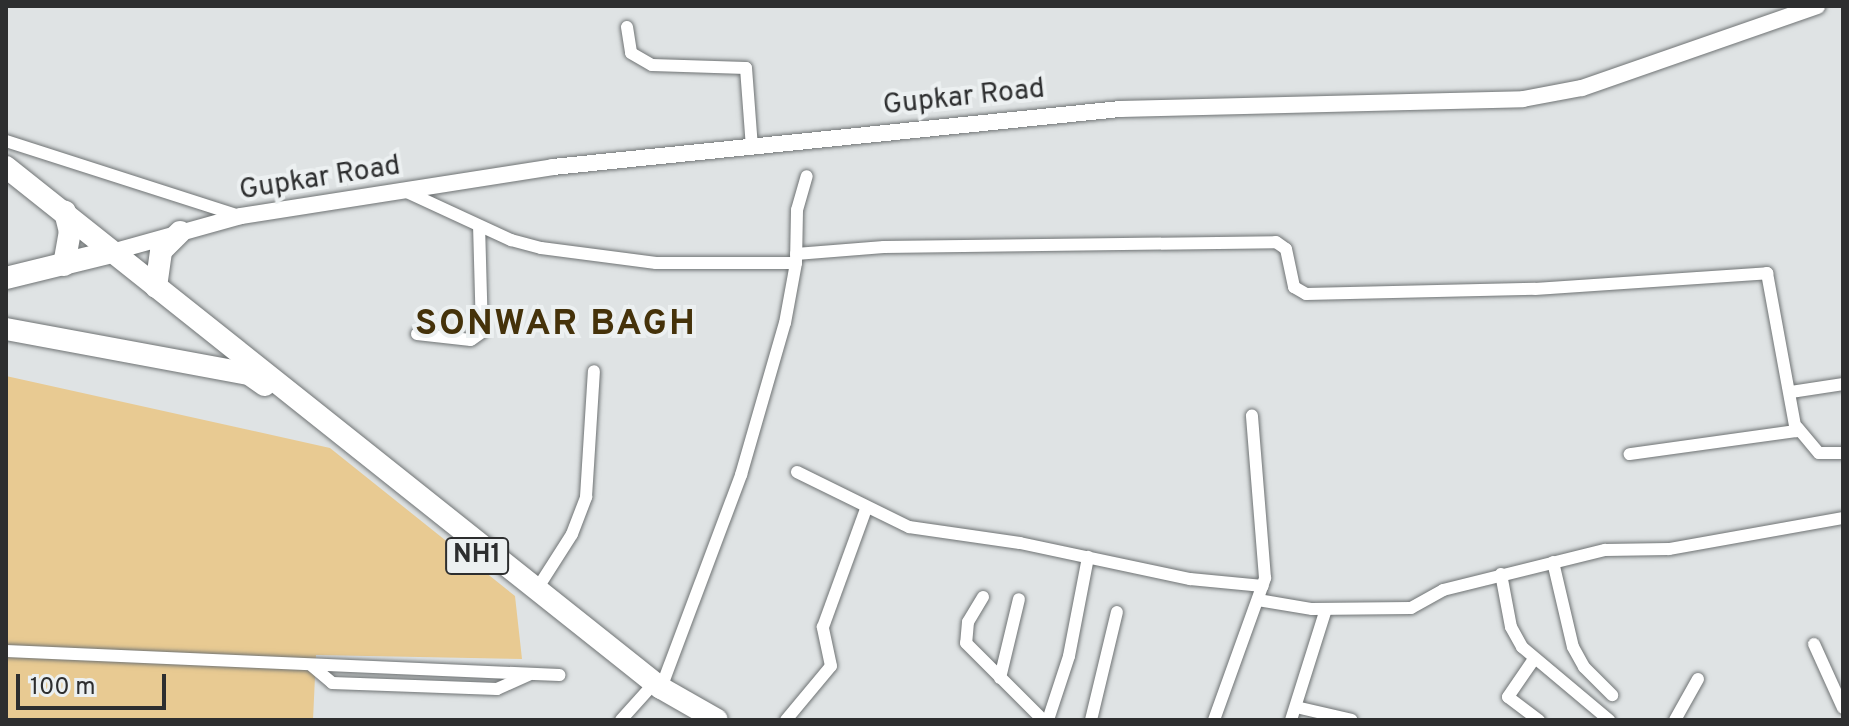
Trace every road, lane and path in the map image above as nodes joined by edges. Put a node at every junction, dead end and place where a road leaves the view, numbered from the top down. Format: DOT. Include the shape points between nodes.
graph roads {
  1 [pos="1817,6"];
  2 [pos="627,27"];
  3 [pos="6,141"];
  4 [pos="752,147"];
  5 [pos="6,167"];
  6 [pos="807,176"];
  7 [pos="407,192"];
  8 [pos="65,212"];
  9 [pos="241,216"];
  10 [pos="479,227"];
  11 [pos="180,232"];
  12 [pos="112,252"];
  13 [pos="796,259"];
  14 [pos="64,265"];
  15 [pos="6,278"];
  16 [pos="156,287"];
  17 [pos="6,329"];
  18 [pos="417,334"];
  19 [pos="594,371"];
  20 [pos="258,373"];
  21 [pos="1843,384"];
  22 [pos="281,392"];
  23 [pos="1791,392"];
  24 [pos="1252,416"];
  25 [pos="1797,427"];
  26 [pos="1843,453"];
  27 [pos="1630,454"];
  28 [pos="797,472"];
  29 [pos="866,509"];
  30 [pos="1843,518"];
  31 [pos="1088,557"];
  32 [pos="1553,562"];
  33 [pos="1501,574"];
  34 [pos="1263,586"];
  35 [pos="537,589"];
  36 [pos="983,597"];
  37 [pos="1019,599"];
  38 [pos="1258,600"];
  39 [pos="1326,609"];
  40 [pos="1117,612"];
  41 [pos="1814,644"];
  42 [pos="6,651"];
  43 [pos="1534,659"];
  44 [pos="559,675"];
  45 [pos="1000,678"];
  46 [pos="1698,679"];
  47 [pos="654,690"];
  48 [pos="1612,695"];
  49 [pos="1296,707"];
  50 [pos="1843,708"];
  51 [pos="621,720"];
  52 [pos="708,720"];
  53 [pos="717,720"];
  54 [pos="786,720"];
  55 [pos="1046,720"];
  56 [pos="1091,720"];
  57 [pos="1214,720"];
  58 [pos="1291,720"];
  59 [pos="1352,720"];
  60 [pos="1539,720"];
  61 [pos="1609,720"];
  62 [pos="1675,720"];
  1 -- 4 [label="main road, Gupkar Road" via="1582,88 1523,99 1120,109"];
  2 -- 4 [label="street" via="631,53 652,65 746,68"];
  3 -- 9 [label="street"];
  4 -- 7 [label="main road, Gupkar Road" via="553,167"];
  5 -- 8 [label="highway, NH1"];
  6 -- 13 [label="street" via="797,210"];
  7 -- 9 [label="main road, Gupkar Road"];
  7 -- 10 [label="street"];
  8 -- 12 [label="highway, NH1"];
  8 -- 14 [label="highway" via="70,232"];
  9 -- 11 [label="main road, Gupkar Road"];
  10 -- 13 [label="street" via="541,248 611,258"];
  10 -- 18 [label="street" via="482,332 471,340"];
  11 -- 12 [label="main road, Gupkar Road"];
  11 -- 16 [label="highway" via="161,251"];
  12 -- 14 [label="highway"];
  12 -- 16 [label="highway, NH1"];
  13 -- 23 [label="street" via="884,247 1276,242 1286,249 1294,287 1306,294 1633,285 1764,272"];
  13 -- 47 [label="street" via="785,323 741,475"];
  14 -- 15 [label="highway"];
  16 -- 20 [label="highway, NH1"];
  17 -- 20 [label="highway"];
  19 -- 35 [label="street" via="586,497 572,534"];
  20 -- 22 [label="highway, NH1"];
  21 -- 23 [label="street"];
  22 -- 35 [label="highway, NH1" via="372,456"];
  22 -- 47 [label="highway, NH1"];
  23 -- 25 [label="street"];
  24 -- 34 [label="street" via="1266,568"];
  25 -- 26 [label="street" via="1819,453"];
  25 -- 27 [label="street" via="1788,435"];
  28 -- 29 [label="street"];
  29 -- 31 [label="street" via="909,527"];
  29 -- 54 [label="street" via="823,627 831,666"];
  30 -- 32 [label="street" via="1669,549 1620,547"];
  31 -- 34 [label="street" via="1190,579"];
  31 -- 55 [label="street" via="1069,656"];
  32 -- 33 [label="street"];
  32 -- 48 [label="street" via="1573,647 1584,667"];
  33 -- 39 [label="street" via="1443,590 1411,608"];
  33 -- 43 [label="street" via="1511,627"];
  34 -- 38 [label="street"];
  35 -- 47 [label="highway, NH1"];
  36 -- 45 [label="street" via="964,637"];
  37 -- 45 [label="street"];
  38 -- 39 [label="street"];
  38 -- 57 [label="street"];
  39 -- 49 [label="street"];
  40 -- 56 [label="street"];
  41 -- 50 [label="street"];
  42 -- 44 [label="street"];
  43 -- 60 [label="street" via="1508,697"];
  43 -- 61 [label="street"];
  45 -- 55 [label="street"];
  46 -- 62 [label="street"];
  47 -- 51 [label="street"];
  47 -- 52 [label="highway, NH1"];
  47 -- 53 [label="highway, NH1"];
  49 -- 58 [label="street"];
  49 -- 59 [label="street"];
}
